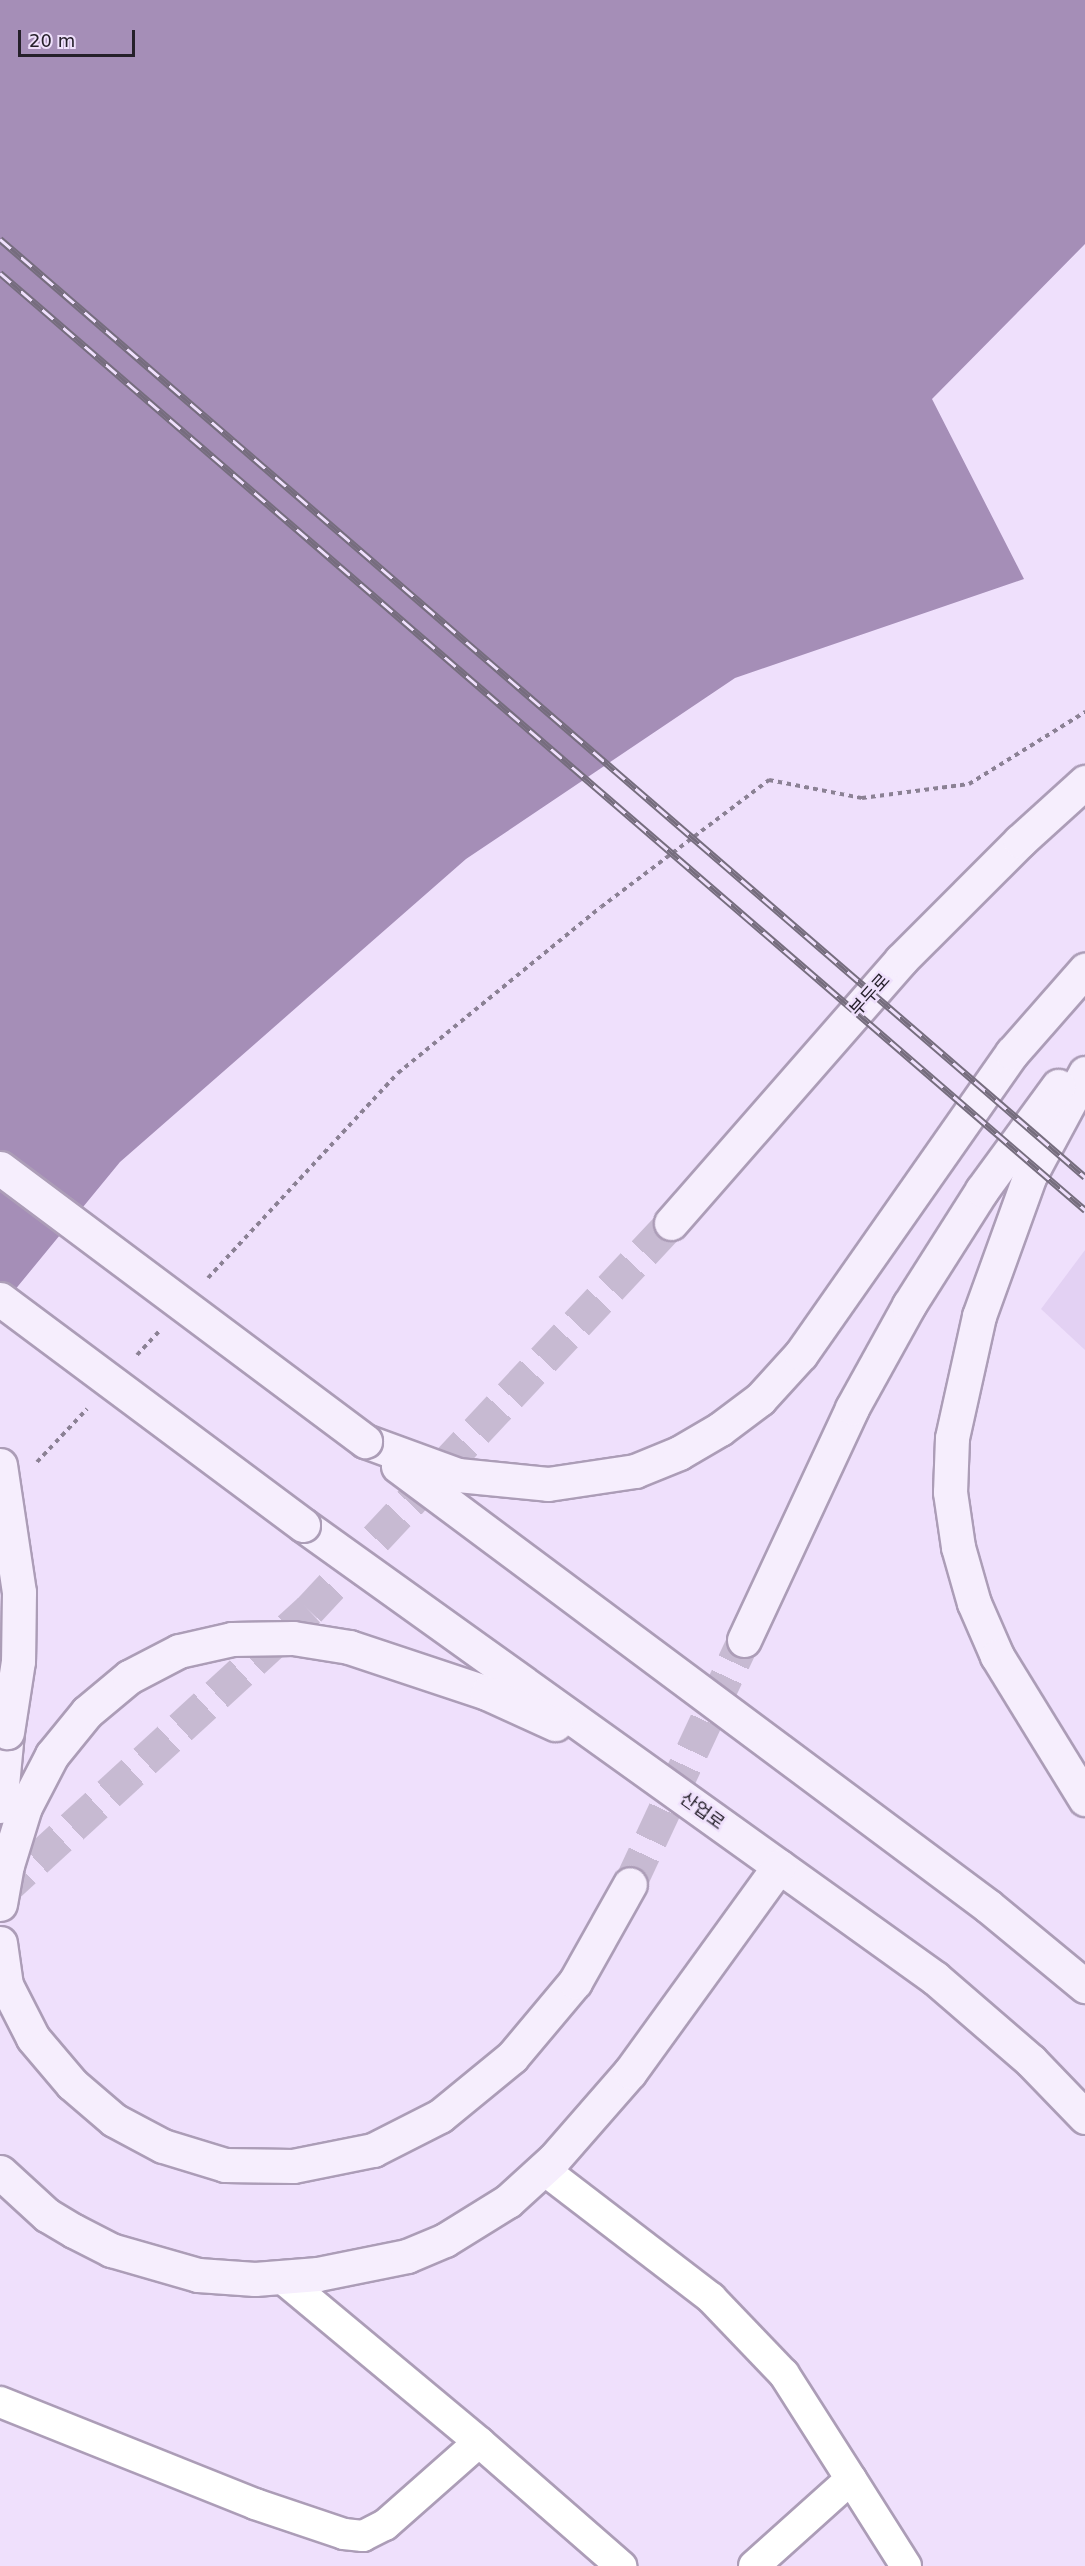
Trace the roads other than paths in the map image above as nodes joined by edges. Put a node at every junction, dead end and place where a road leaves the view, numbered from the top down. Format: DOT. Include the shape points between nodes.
graph roads {
  1 [pos="1085,782"];
  2 [pos="1085,970"];
  3 [pos="1085,1052"];
  4 [pos="1085,1073"];
  5 [pos="0,1168"];
  6 [pos="671,1223"];
  7 [pos="0,1299"];
  8 [pos="365,1441"];
  9 [pos="0,1465"];
  10 [pos="744,1640"];
  11 [pos="3,1739"];
  12 [pos="643,1769"];
  13 [pos="1085,1799"];
  14 [pos="0,1806"];
  15 [pos="779,1866"];
  16 [pos="630,1884"];
  17 [pos="0,1904"];
  18 [pos="0,1943"];
  19 [pos="1085,1986"];
  20 [pos="1085,2117"];
  21 [pos="543,2169"];
  22 [pos="0,2172"];
  23 [pos="281,2277"];
  24 [pos="0,2402"];
  25 [pos="479,2442"];
  26 [pos="851,2479"];
  27 [pos="621,2566"];
  28 [pos="754,2566"];
  29 [pos="906,2566"];
  1 -- 6 [label="main road, 부두로" via="901,960"];
  2 -- 8 [label="main road" via="1005,1062 801,1354 760,1400 720,1429 679,1453 635,1471 548,1484 458,1475"];
  3 -- 10 [label="main road" via="982,1190 909,1305 852,1408"];
  4 -- 13 [label="main road" via="1030,1175 979,1316 952,1438 950,1492 958,1547 974,1603 997,1656"];
  5 -- 8 [label="main road, bridge"];
  7 -- 12 [label="main road, 산업로, bridge" via="303,1525"];
  8 -- 19 [label="main road" via="988,1905"];
  9 -- 11 [label="main road, bridge" via="19,1592 18,1661"];
  11 -- 14 [label="main road"];
  12 -- 15 [label="main road, 산업로"];
  12 -- 17 [label="main road" via="487,1693 415,1667 349,1647 293,1638 232,1639 179,1651 129,1677 87,1712 52,1755 26,1807 7,1865"];
  15 -- 20 [label="main road, 산업로" via="935,1978 1031,2061"];
  15 -- 21 [label="main road" via="630,2072"];
  16 -- 18 [label="main road" via="575,1982 512,2057 440,2116 373,2150 292,2166 225,2165 163,2146 114,2120 72,2084 33,2038 6,1984"];
  21 -- 23 [label="main road" via="508,2201 435,2244 363,2268"];
  21 -- 26 [label="street" via="711,2298 784,2374"];
  22 -- 23 [label="main road" via="48,2215 111,2250 198,2275"];
  23 -- 25 [label="street"];
  24 -- 25 [label="street" via="255,2505 344,2534 363,2536 385,2525"];
  25 -- 27 [label="street"];
  26 -- 28 [label="street"];
  26 -- 29 [label="street"];
}
